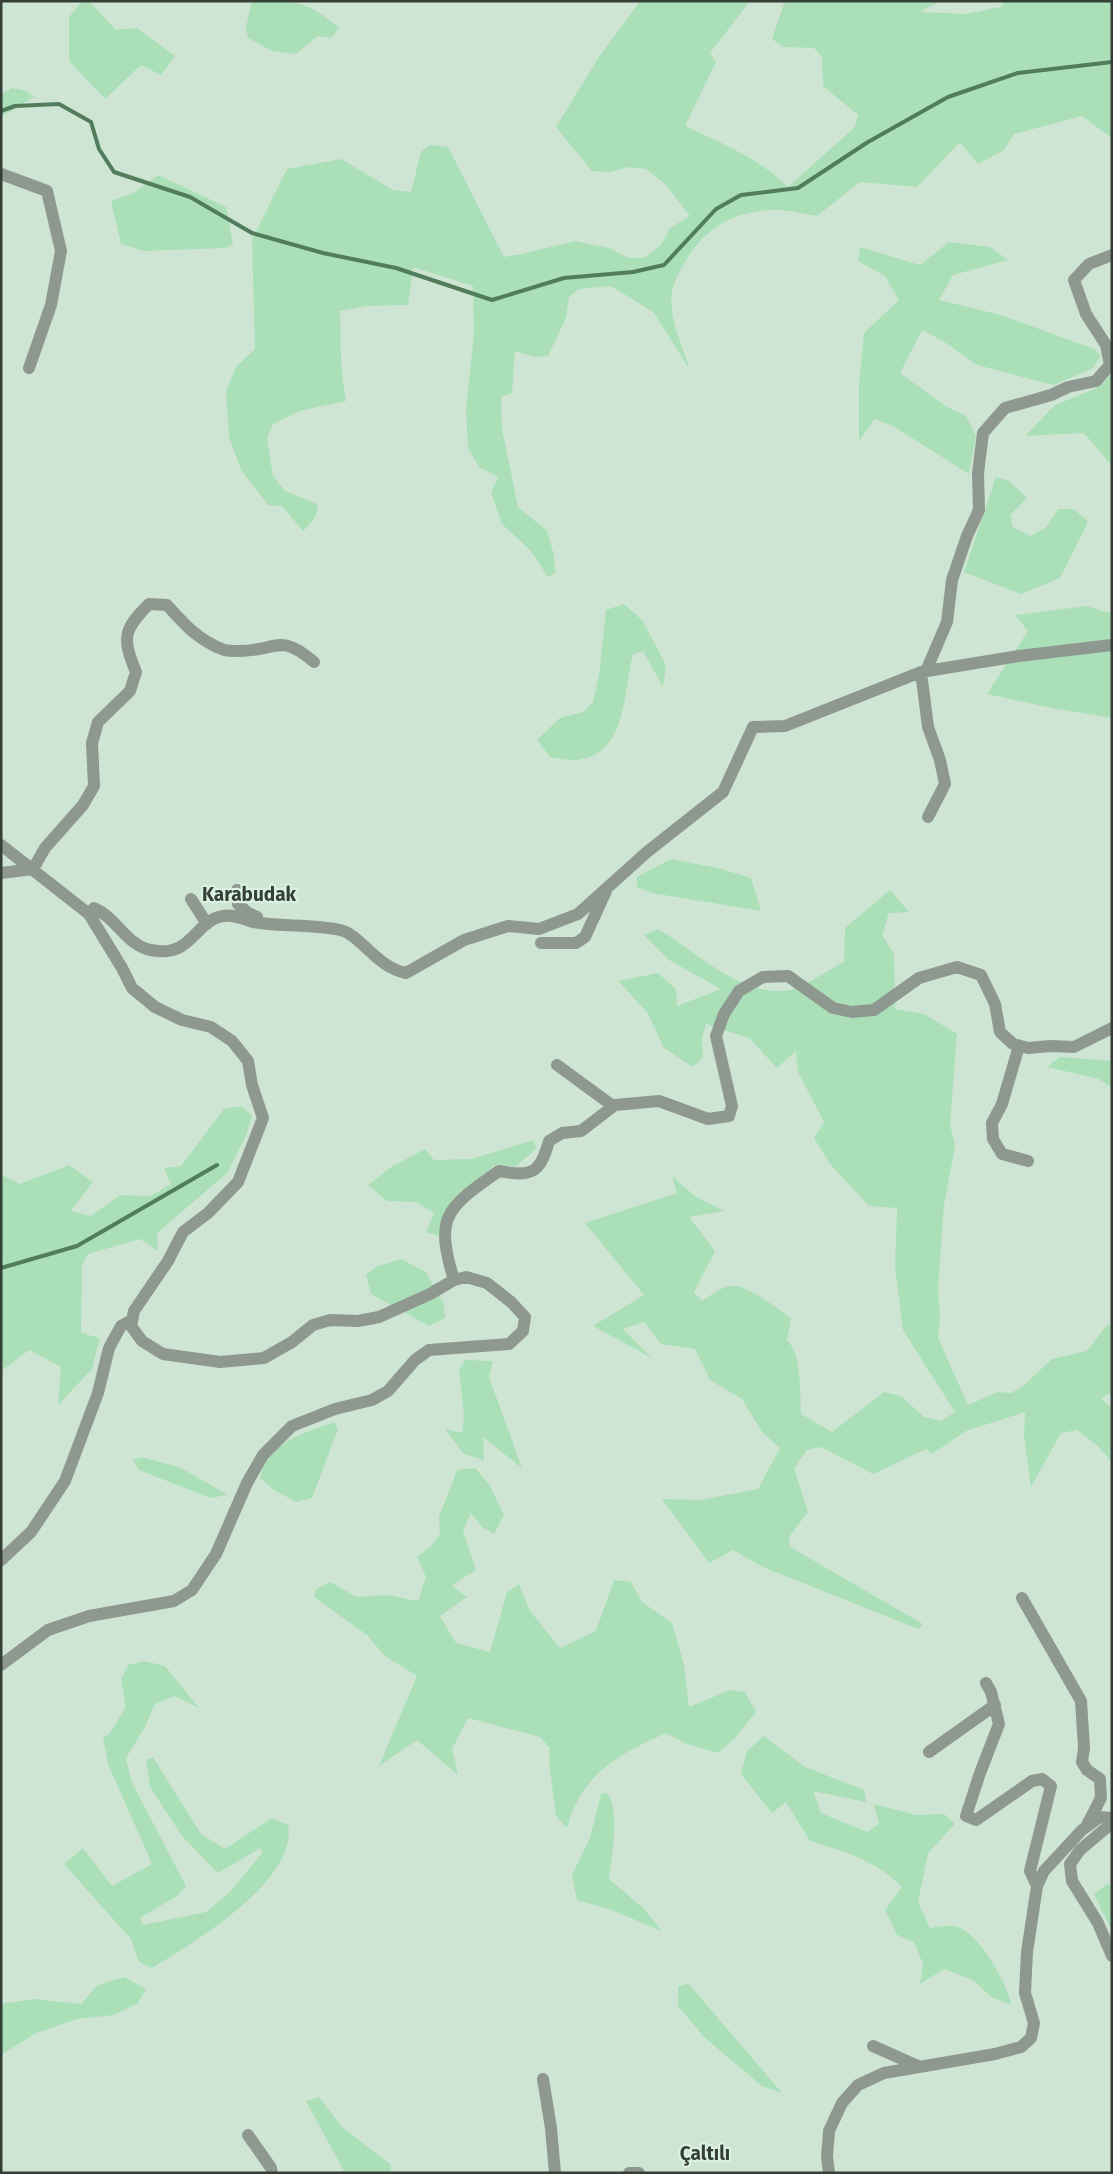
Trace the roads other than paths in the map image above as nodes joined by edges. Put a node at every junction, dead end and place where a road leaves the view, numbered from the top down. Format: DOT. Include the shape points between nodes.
graph roads {
  1 [pos="1,174"];
  2 [pos="1112,255"];
  3 [pos="29,368"];
  4 [pos="1112,645"];
  5 [pos="314,662"];
  6 [pos="924,672"];
  7 [pos="928,817"];
  8 [pos="1,845"];
  9 [pos="33,869"];
  10 [pos="1,873"];
  11 [pos="608,887"];
  12 [pos="236,890"];
  13 [pos="191,899"];
  14 [pos="89,914"];
  15 [pos="207,924"];
  16 [pos="278,925"];
  17 [pos="541,944"];
  18 [pos="1112,1028"];
  19 [pos="1019,1046"];
  20 [pos="557,1065"];
  21 [pos="613,1106"];
  22 [pos="1028,1161"];
  23 [pos="454,1280"];
  24 [pos="132,1320"];
  25 [pos="1,1560"];
  26 [pos="1022,1598"];
  27 [pos="1,1665"];
  28 [pos="986,1683"];
  29 [pos="995,1705"];
  30 [pos="929,1752"];
  31 [pos="1106,1779"];
  32 [pos="1112,1818"];
  33 [pos="1112,1823"];
  34 [pos="1086,1827"];
  35 [pos="1037,1886"];
  36 [pos="1112,1956"];
  37 [pos="873,2046"];
  38 [pos="920,2067"];
  39 [pos="543,2079"];
  40 [pos="248,2136"];
  41 [pos="272,2173"];
  42 [pos="555,2173"];
  43 [pos="629,2173"];
  44 [pos="639,2173"];
  45 [pos="830,2173"];
  1 -- 3 [label="street" via="47,191 61,251 51,305"];
  2 -- 6 [label="street" via="1089,264 1074,280 1086,314 1106,345 1110,365 1096,381 1068,386 1051,395 1005,408 983,432 978,473 979,510 952,580 947,622"];
  4 -- 6 [label="street"];
  5 -- 9 [label="street" via="283,643 254,650 225,650 193,634 167,605 149,604 130,623 126,648 136,672 130,690 98,722 92,743 94,786 84,805 45,848"];
  6 -- 7 [label="street" via="928,727 945,784"];
  6 -- 11 [label="street" via="785,726 753,727 723,792"];
  8 -- 9 [label="street"];
  9 -- 10 [label="street"];
  9 -- 14 [label="street"];
  11 -- 16 [label="street" via="578,914 539,928 508,926 464,940 406,973 394,971 381,963 342,930"];
  11 -- 17 [label="street" via="585,938 576,943"];
  12 -- 16 [label="street" via="238,904 248,914"];
  13 -- 15 [label="street"];
  14 -- 15 [label="street" via="94,908 106,913 134,944 151,950 167,951 182,947"];
  14 -- 24 [label="street" via="132,988 155,1007 182,1020 211,1027 232,1041 248,1060 263,1118 238,1182 208,1214 183,1232 168,1261 134,1311"];
  15 -- 16 [label="street" via="222,916 238,916"];
  18 -- 19 [label="street" via="1074,1048"];
  19 -- 21 [label="street" via="1000,1032 995,1004 981,976 957,967 918,978 874,1010 852,1012 833,1008 788,976 763,977 739,991 724,1014 716,1036 732,1106 729,1116 708,1119 659,1101"];
  19 -- 22 [label="street" via="1002,1104 992,1123 993,1139 1002,1154"];
  20 -- 21 [label="street"];
  21 -- 23 [label="street" via="581,1131 562,1134 549,1141 544,1161 535,1171 520,1174 499,1171 463,1196 446,1220 444,1239"];
  23 -- 24 [label="street" via="379,1317 358,1321 330,1320 313,1325 264,1358 220,1362 163,1354 142,1341 131,1326"];
  23 -- 27 [label="street" via="466,1277 487,1283 525,1317 523,1331 509,1344 429,1350 415,1360 388,1391 372,1400 335,1409 292,1426 263,1455 247,1482 216,1554 192,1590 174,1601 89,1616 48,1630"];
  24 -- 25 [label="street" via="121,1326 109,1348 98,1392 65,1481 31,1532"];
  26 -- 31 [label="street" via="1081,1701 1082,1762 1087,1770"];
  28 -- 29 [label="street"];
  29 -- 30 [label="street"];
  29 -- 35 [label="street" via="999,1724 966,1816 976,1820 1032,1780 1042,1779 1051,1786 1030,1871"];
  31 -- 34 [label="street" via="1102,1798"];
  32 -- 34 [label="street" via="1100,1817"];
  33 -- 36 [label="street" via="1080,1850 1070,1864 1072,1881 1098,1923"];
  34 -- 35 [label="street" via="1044,1871"];
  35 -- 38 [label="street" via="1026,1960 1025,1993 1034,2023 1031,2038 1022,2047"];
  37 -- 38 [label="street"];
  38 -- 45 [label="street" via="884,2073 858,2085 842,2103 829,2131 827,2157"];
  39 -- 42 [label="street"];
  40 -- 41 [label="street"];
  43 -- 44 [label="street"];
}
